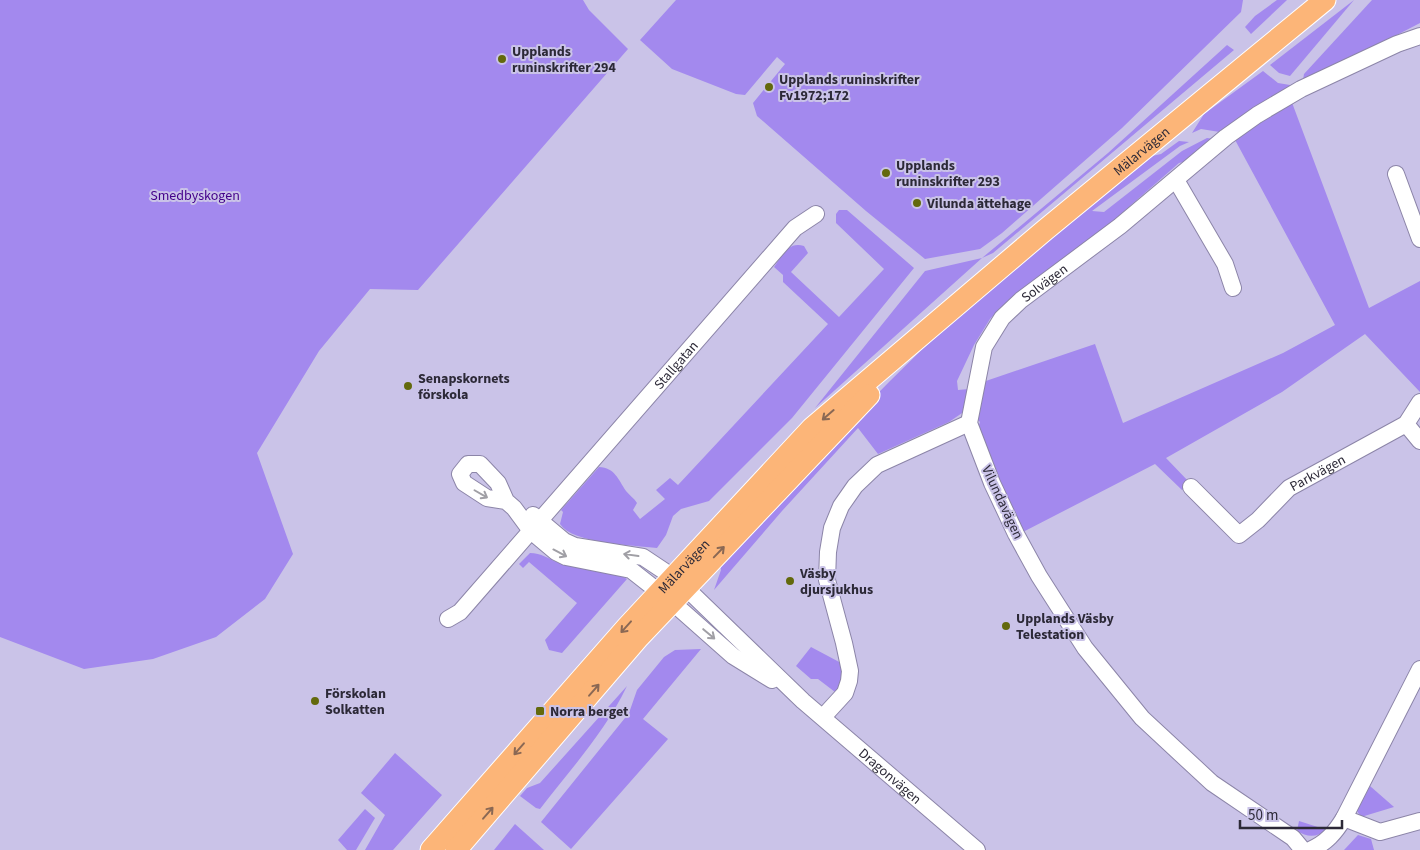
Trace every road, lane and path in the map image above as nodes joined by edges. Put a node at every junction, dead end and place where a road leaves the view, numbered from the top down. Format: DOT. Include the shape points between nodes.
graph roads {
  1 [pos="1324,0"];
  2 [pos="1420,36"];
  3 [pos="1396,174"];
  4 [pos="1176,180"];
  5 [pos="816,214"];
  6 [pos="1420,239"];
  7 [pos="1233,288"];
  8 [pos="1420,402"];
  9 [pos="969,423"];
  10 [pos="1406,424"];
  11 [pos="1420,441"];
  12 [pos="1191,486"];
  13 [pos="510,505"];
  14 [pos="536,526"];
  15 [pos="672,590"];
  16 [pos="448,619"];
  17 [pos="1420,669"];
  18 [pos="823,717"];
  19 [pos="1344,818"];
  20 [pos="1420,821"];
  21 [pos="431,850"];
  22 [pos="456,850"];
  23 [pos="977,850"];
  24 [pos="1304,850"];
  25 [pos="1310,850"];
  1 -- 15 [label="main road, Mälarvägen" via="958,304"];
  2 -- 4 [label="street, Solvägen" via="1301,89 1226,137"];
  3 -- 6 [label="street"];
  4 -- 7 [label="street" via="1225,264"];
  4 -- 9 [label="street, Solvägen" via="1002,318 984,347"];
  5 -- 14 [label="street, Stallgatan" via="796,228"];
  8 -- 10 [label="street, Parkvägen"];
  9 -- 18 [label="street" via="877,466 855,486 841,506 832,528 828,580 850,671 845,693"];
  9 -- 24 [label="street, Vilundavägen" via="1016,534 1085,648 1142,718 1212,783 1293,838"];
  10 -- 11 [label="street"];
  10 -- 12 [label="street, Parkvägen" via="1289,488 1239,535"];
  13 -- 14 [label="street" via="529,512"];
  14 -- 15 [label="street" via="556,552 566,557 631,570"];
  14 -- 16 [label="street, Stallgatan" via="460,612"];
  15 -- 18 [label="street, Dragonvägen" via="734,656 803,700"];
  15 -- 21 [label="main road, Mälarvägen, one-way"];
  22 -- 15 [label="main road, Mälarvägen, one-way"];
  17 -- 19 [label="street"];
  18 -- 23 [label="street, Dragonvägen"];
  19 -- 20 [label="street" via="1380,832"];
  19 -- 25 [label="street" via="1334,834"];
}
